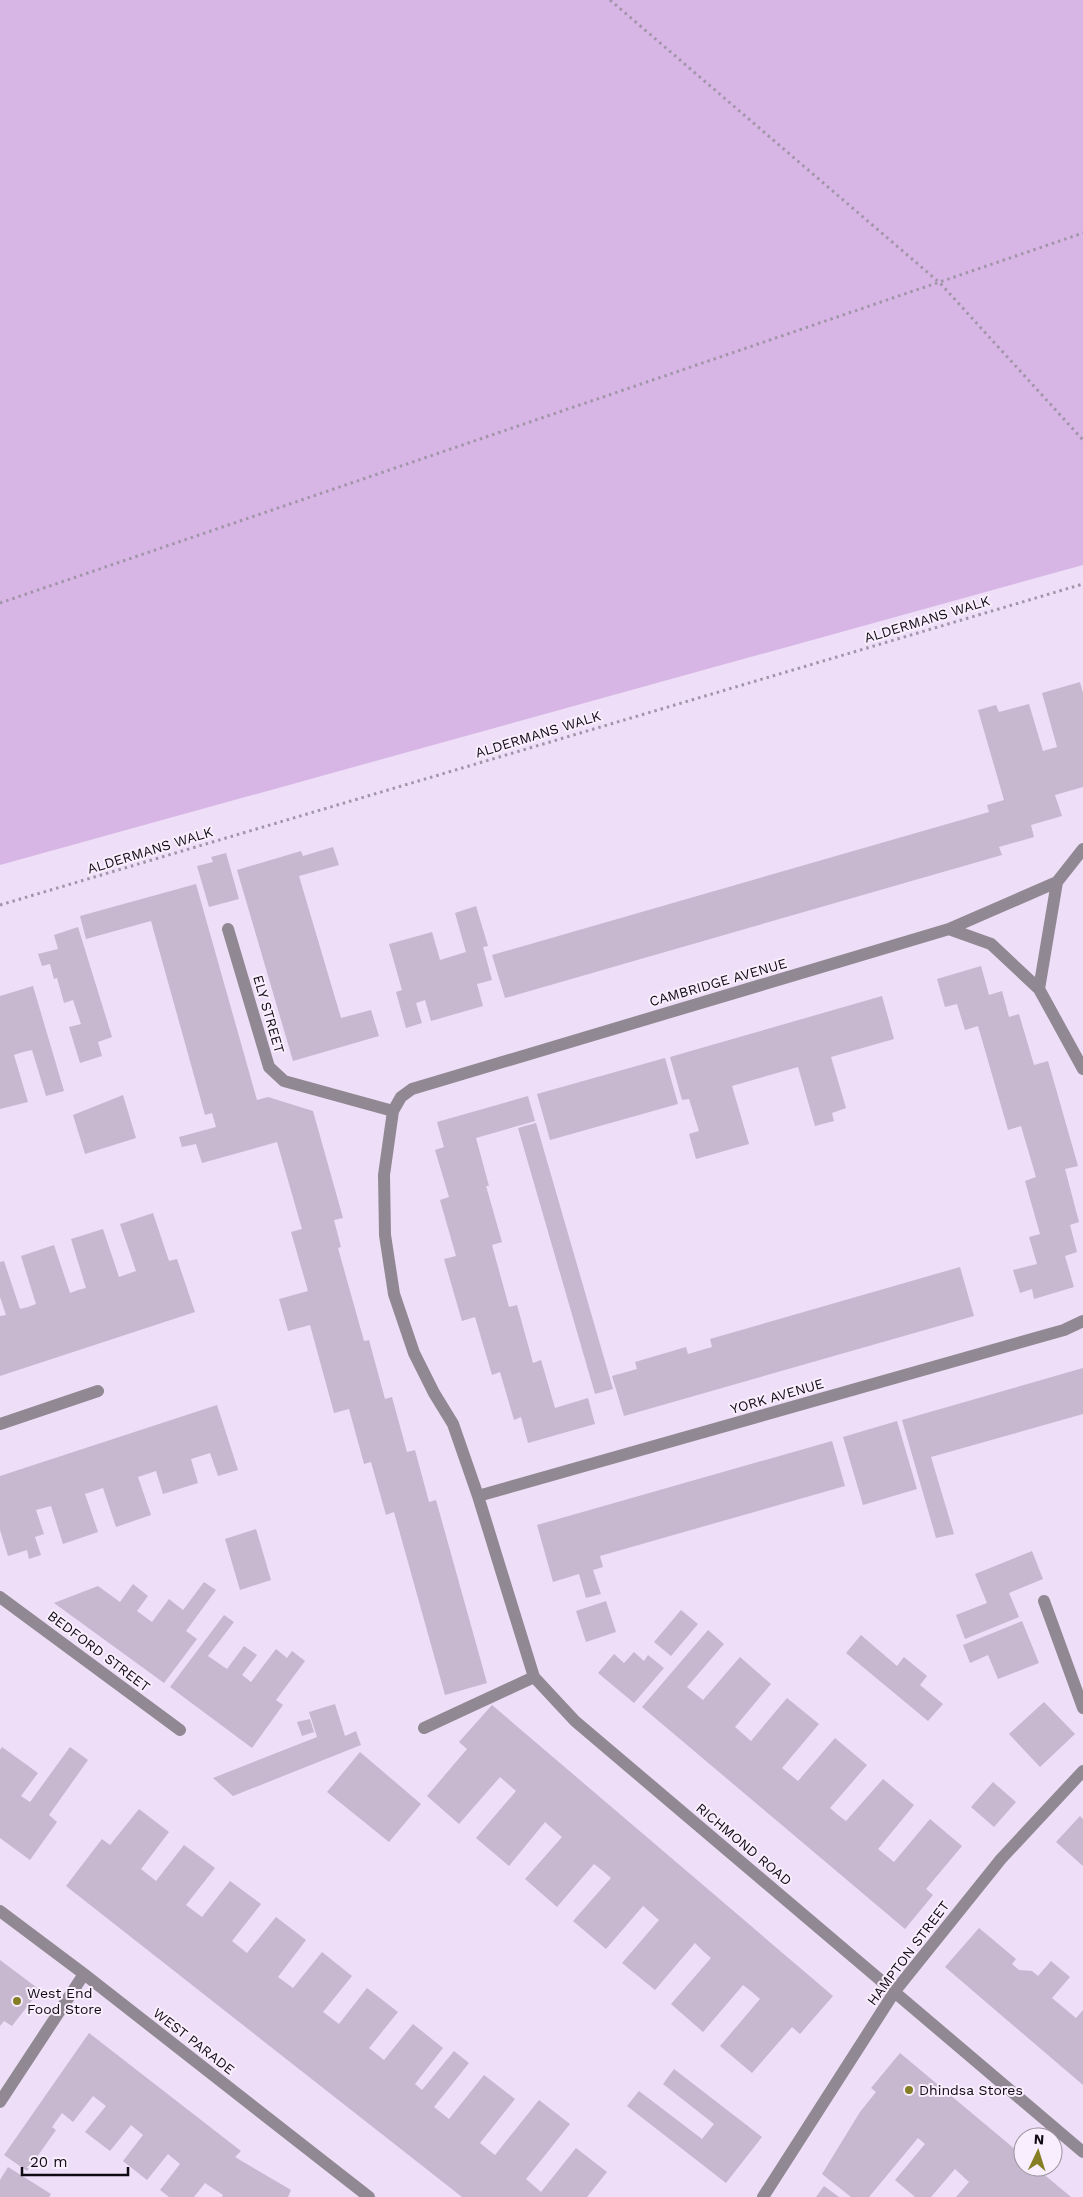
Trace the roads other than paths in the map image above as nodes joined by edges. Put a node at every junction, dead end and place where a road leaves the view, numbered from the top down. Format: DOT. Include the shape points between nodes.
graph roads {
  1 [pos="1083,849"];
  2 [pos="1057,882"];
  3 [pos="228,929"];
  4 [pos="949,930"];
  5 [pos="1039,989"];
  6 [pos="1083,1069"];
  7 [pos="393,1111"];
  8 [pos="1083,1322"];
  9 [pos="98,1391"];
  10 [pos="0,1424"];
  11 [pos="478,1496"];
  12 [pos="0,1597"];
  13 [pos="1044,1601"];
  14 [pos="534,1677"];
  15 [pos="1083,1708"];
  16 [pos="424,1728"];
  17 [pos="180,1730"];
  18 [pos="1083,1771"];
  19 [pos="0,1911"];
  20 [pos="84,1974"];
  21 [pos="895,1991"];
  22 [pos="0,2102"];
  23 [pos="1083,2152"];
  24 [pos="369,2197"];
  25 [pos="763,2197"];
  1 -- 2 [label="street"];
  2 -- 4 [label="street, CAMBRIDGE AVENUE"];
  2 -- 5 [label="street"];
  3 -- 7 [label="street, ELY STREET" via="269,1067 284,1081"];
  4 -- 5 [label="street" via="990,944"];
  4 -- 7 [label="street, CAMBRIDGE AVENUE" via="412,1089 401,1097"];
  5 -- 6 [label="street"];
  7 -- 11 [label="street, RICHMOND ROAD" via="384,1175 385,1235 394,1294 414,1353 453,1424"];
  8 -- 11 [label="street, YORK AVENUE"];
  9 -- 10 [label="street"];
  11 -- 14 [label="street, RICHMOND ROAD"];
  12 -- 17 [label="street, BEDFORD STREET"];
  13 -- 15 [label="street"];
  14 -- 16 [label="street"];
  14 -- 21 [label="street, RICHMOND ROAD" via="575,1721"];
  18 -- 21 [label="street, HAMPTON STREET" via="1001,1859"];
  19 -- 20 [label="street, WEST PARADE"];
  20 -- 22 [label="street"];
  20 -- 24 [label="street, WEST PARADE"];
  21 -- 23 [label="street, RICHMOND ROAD"];
  21 -- 25 [label="street, HAMPTON STREET"];
}
